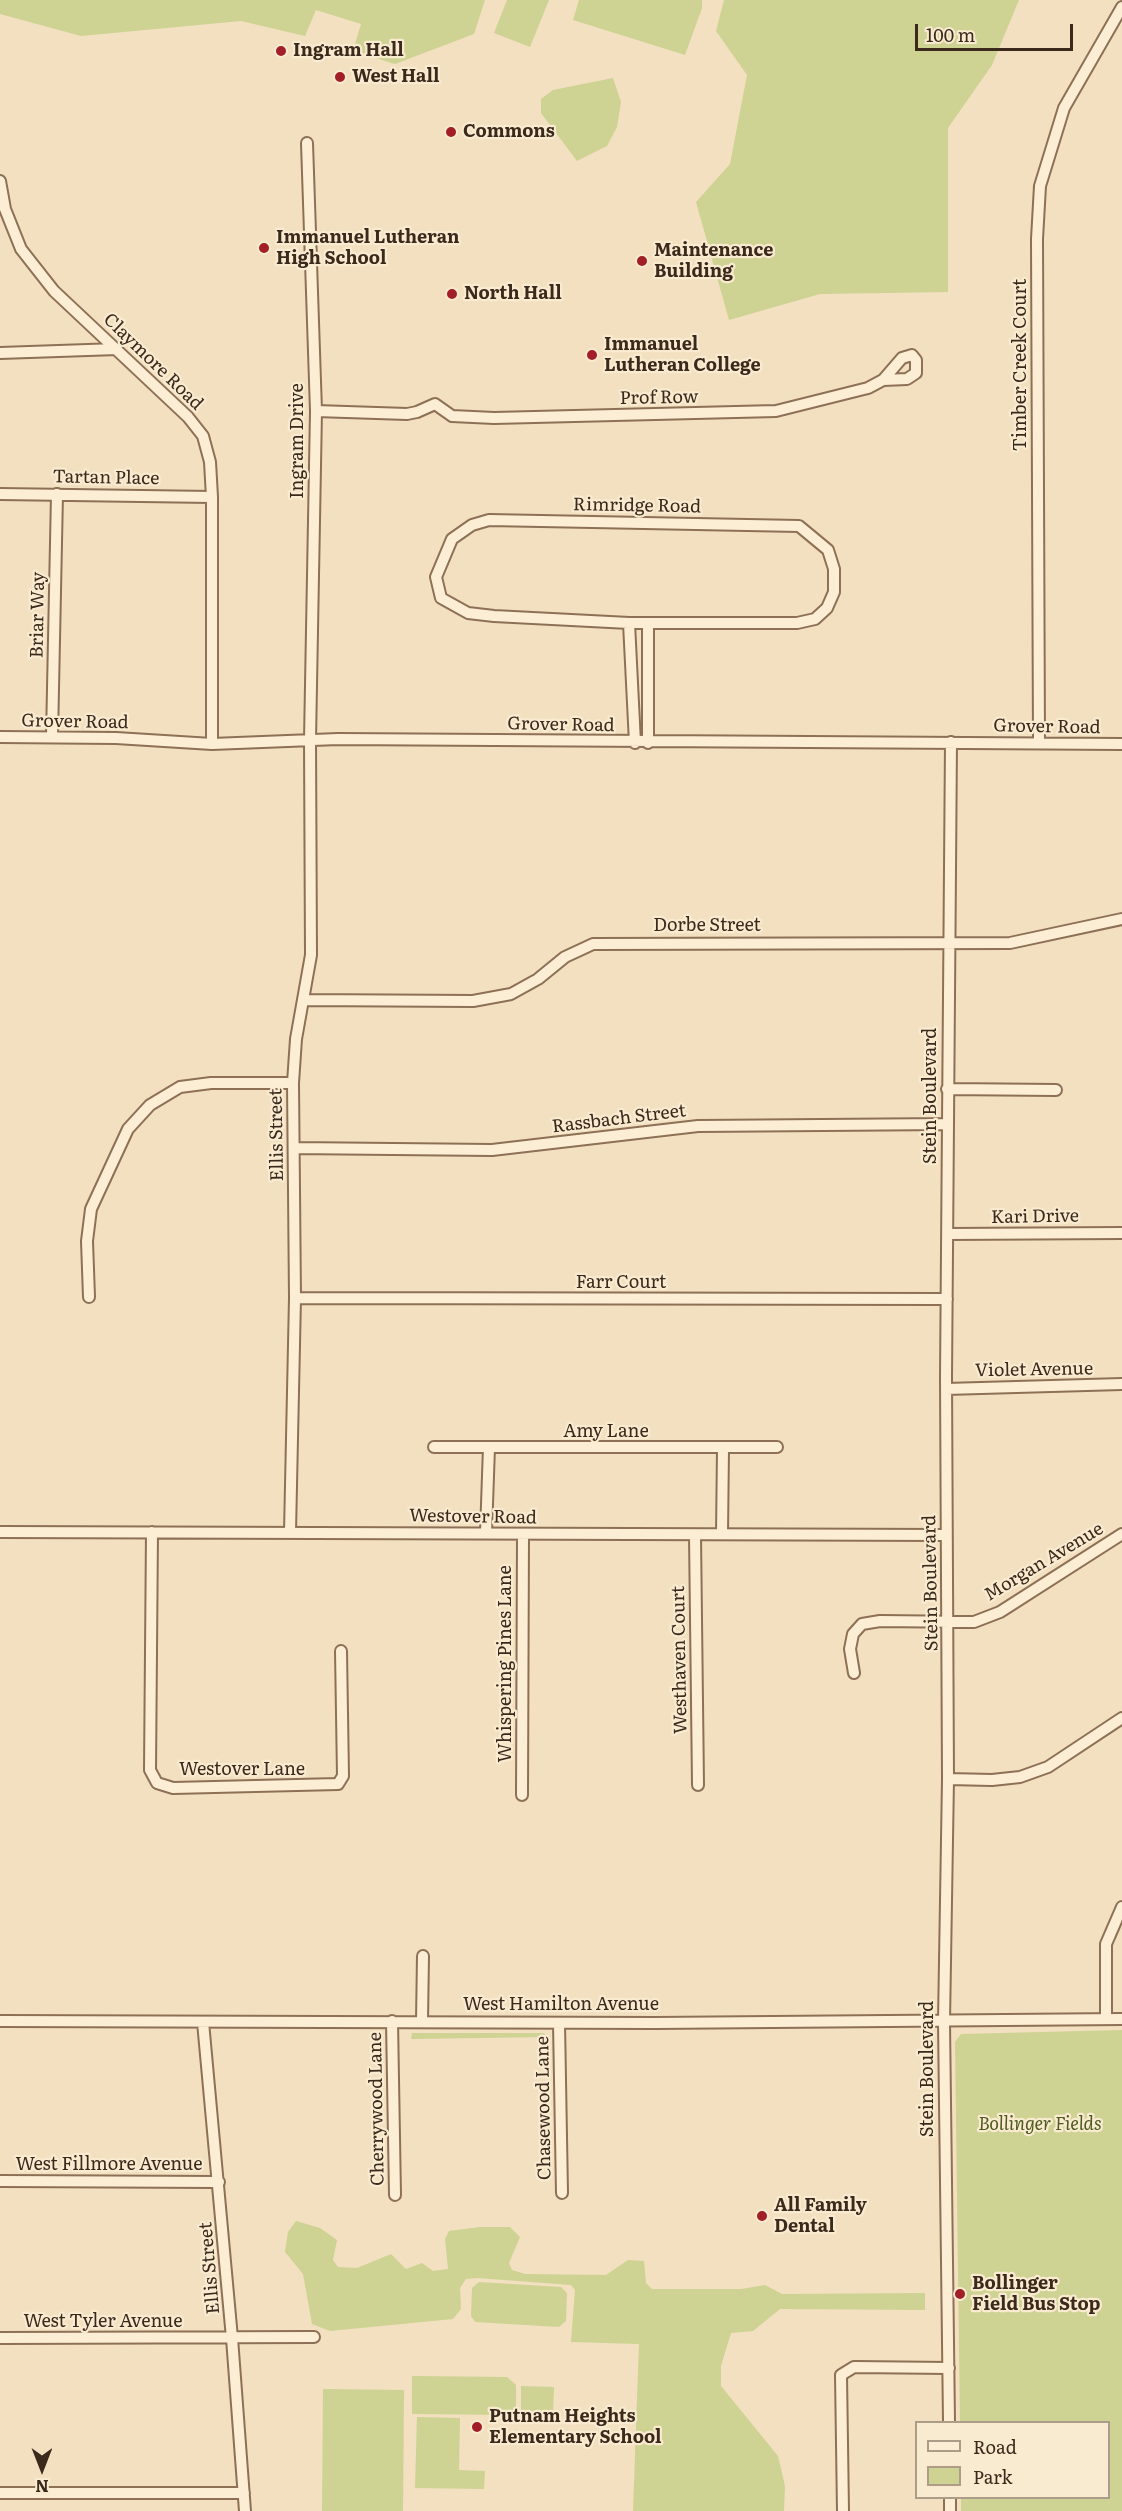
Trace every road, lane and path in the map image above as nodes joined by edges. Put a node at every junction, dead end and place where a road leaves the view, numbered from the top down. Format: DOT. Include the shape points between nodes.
graph roads {
  1 [pos="1122,7"];
  2 [pos="307,143"];
  3 [pos="0,181"];
  4 [pos="2,209"];
  5 [pos="117,350"];
  6 [pos="0,353"];
  7 [pos="883,380"];
  8 [pos="316,411"];
  9 [pos="0,494"];
  10 [pos="57,494"];
  11 [pos="212,497"];
  12 [pos="629,622"];
  13 [pos="648,622"];
  14 [pos="0,737"];
  15 [pos="52,737"];
  16 [pos="310,740"];
  17 [pos="951,742"];
  18 [pos="635,743"];
  19 [pos="648,743"];
  20 [pos="1039,743"];
  21 [pos="212,744"];
  22 [pos="1122,744"];
  23 [pos="1122,919"];
  24 [pos="949,943"];
  25 [pos="304,1000"];
  26 [pos="293,1083"];
  27 [pos="948,1089"];
  28 [pos="1056,1090"];
  29 [pos="948,1124"];
  30 [pos="294,1148"];
  31 [pos="1122,1233"];
  32 [pos="948,1234"];
  33 [pos="89,1297"];
  34 [pos="295,1299"];
  35 [pos="947,1299"];
  36 [pos="1122,1384"];
  37 [pos="946,1389"];
  38 [pos="434,1447"];
  39 [pos="489,1447"];
  40 [pos="777,1447"];
  41 [pos="723,1449"];
  42 [pos="0,1532"];
  43 [pos="152,1532"];
  44 [pos="290,1532"];
  45 [pos="486,1533"];
  46 [pos="523,1534"];
  47 [pos="722,1534"];
  48 [pos="1122,1534"];
  49 [pos="695,1535"];
  50 [pos="946,1535"];
  51 [pos="948,1623"];
  52 [pos="340,1651"];
  53 [pos="854,1673"];
  54 [pos="1122,1718"];
  55 [pos="948,1779"];
  56 [pos="698,1785"];
  57 [pos="522,1795"];
  58 [pos="1122,1907"];
  59 [pos="423,1956"];
  60 [pos="1106,2019"];
  61 [pos="1122,2019"];
  62 [pos="0,2021"];
  63 [pos="392,2021"];
  64 [pos="422,2021"];
  65 [pos="203,2022"];
  66 [pos="944,2022"];
  67 [pos="559,2023"];
  68 [pos="0,2181"];
  69 [pos="219,2181"];
  70 [pos="562,2193"];
  71 [pos="395,2195"];
  72 [pos="314,2337"];
  73 [pos="0,2338"];
  74 [pos="232,2338"];
  75 [pos="949,2368"];
  76 [pos="949,2421"];
  77 [pos="0,2493"];
  78 [pos="244,2493"];
  79 [pos="245,2511"];
  80 [pos="843,2511"];
  1 -- 20 [label="street, Timber Creek Court" via="1064,108 1040,186"];
  2 -- 8 [label="street, Ingram Drive"];
  3 -- 4 [label="street, Claymore Road"];
  4 -- 5 [label="street, Claymore Road" via="21,249 54,291"];
  5 -- 6 [label="street"];
  5 -- 11 [label="street, Claymore Road" via="203,436 210,462"];
  7 -- 8 [label="street, Prof Row" via="868,388 776,411 494,418 452,416 435,404 407,414"];
  8 -- 16 [label="street, Ingram Drive"];
  9 -- 10 [label="street, Tartan Place"];
  10 -- 11 [label="street, Tartan Place"];
  10 -- 15 [label="street, Briar Way"];
  11 -- 21 [label="street, Claymore Road"];
  12 -- 13 [label="street, Rimridge Road"];
  12 -- 13 [label="street, Rimridge Road" via="468,613 441,598 436,577 452,539 472,525 489,520 800,526 828,550 834,569 834,592 827,608 815,619 797,623"];
  12 -- 18 [label="street"];
  13 -- 19 [label="street"];
  14 -- 15 [label="street, Grover Road"];
  15 -- 21 [label="street, Grover Road"];
  16 -- 18 [label="street, Grover Road"];
  16 -- 21 [label="street, Grover Road"];
  16 -- 25 [label="street, Ellis Street" via="311,955"];
  17 -- 19 [label="street, Grover Road"];
  17 -- 20 [label="street, Grover Road"];
  17 -- 24 [label="street, Stein Boulevard"];
  18 -- 19 [label="street, Grover Road"];
  20 -- 22 [label="street, Grover Road"];
  23 -- 24 [label="street, Dorbe Street" via="1010,943"];
  24 -- 25 [label="street, Dorbe Street" via="593,944 565,957 511,994 473,1001"];
  24 -- 27 [label="street, Stein Boulevard"];
  25 -- 26 [label="street, Ellis Street"];
  26 -- 30 [label="street, Ellis Street"];
  26 -- 33 [label="street" via="180,1087 150,1105 128,1129 91,1209 87,1241"];
  27 -- 28 [label="street"];
  27 -- 29 [label="street, Stein Boulevard"];
  29 -- 30 [label="street, Rassbach Street" via="698,1126 492,1150"];
  29 -- 32 [label="street, Stein Boulevard"];
  30 -- 34 [label="street, Ellis Street"];
  31 -- 32 [label="street, Kari Drive"];
  32 -- 35 [label="street, Stein Boulevard"];
  34 -- 35 [label="street, Farr Court"];
  34 -- 44 [label="street, Ellis Street"];
  35 -- 37 [label="street, Stein Boulevard"];
  36 -- 37 [label="street, Violet Avenue"];
  37 -- 50 [label="street, Stein Boulevard"];
  38 -- 39 [label="street, Amy Lane"];
  39 -- 41 [label="street, Amy Lane"];
  39 -- 45 [label="street"];
  40 -- 41 [label="street, Amy Lane"];
  41 -- 47 [label="street"];
  42 -- 43 [label="street, Westover Road"];
  43 -- 44 [label="street, Westover Road"];
  43 -- 52 [label="street, Westover Lane" via="150,1770 157,1783 173,1788 338,1784 343,1776"];
  44 -- 45 [label="street, Westover Road"];
  45 -- 46 [label="street, Westover Road"];
  46 -- 49 [label="street, Westover Road"];
  46 -- 57 [label="street, Whispering Pines Lane"];
  47 -- 49 [label="street, Westover Road"];
  47 -- 50 [label="street, Westover Road"];
  48 -- 51 [label="street, Morgan Avenue" via="1000,1612 974,1622"];
  49 -- 56 [label="street, Westhaven Court"];
  50 -- 51 [label="street, Stein Boulevard"];
  51 -- 53 [label="street, Morgan Avenue" via="862,1624 853,1634 850,1648"];
  51 -- 55 [label="street, Stein Boulevard"];
  54 -- 55 [label="street" via="1048,1767 1011,1778"];
  55 -- 66 [label="street, Stein Boulevard"];
  58 -- 60 [label="street" via="1107,1944"];
  59 -- 64 [label="street"];
  60 -- 61 [label="street, West Hamilton Avenue"];
  60 -- 66 [label="street, West Hamilton Avenue"];
  62 -- 65 [label="street, West Hamilton Avenue"];
  63 -- 64 [label="street, West Hamilton Avenue"];
  63 -- 65 [label="street, West Hamilton Avenue"];
  63 -- 71 [label="street, Cherrywood Lane"];
  64 -- 67 [label="street, West Hamilton Avenue"];
  65 -- 69 [label="street, Ellis Street"];
  66 -- 67 [label="street, West Hamilton Avenue"];
  66 -- 75 [label="street, Stein Boulevard"];
  67 -- 70 [label="street, Chasewood Lane"];
  68 -- 69 [label="street, West Fillmore Avenue"];
  69 -- 74 [label="street, Ellis Street"];
  72 -- 74 [label="street, West Tyler Avenue"];
  73 -- 74 [label="street, West Tyler Avenue"];
  74 -- 78 [label="street, Ellis Street"];
  75 -- 76 [label="street, Stein Boulevard"];
  75 -- 80 [label="street" via="854,2367 841,2375"];
  77 -- 78 [label="street"];
  78 -- 79 [label="street, Ellis Street"];
}
